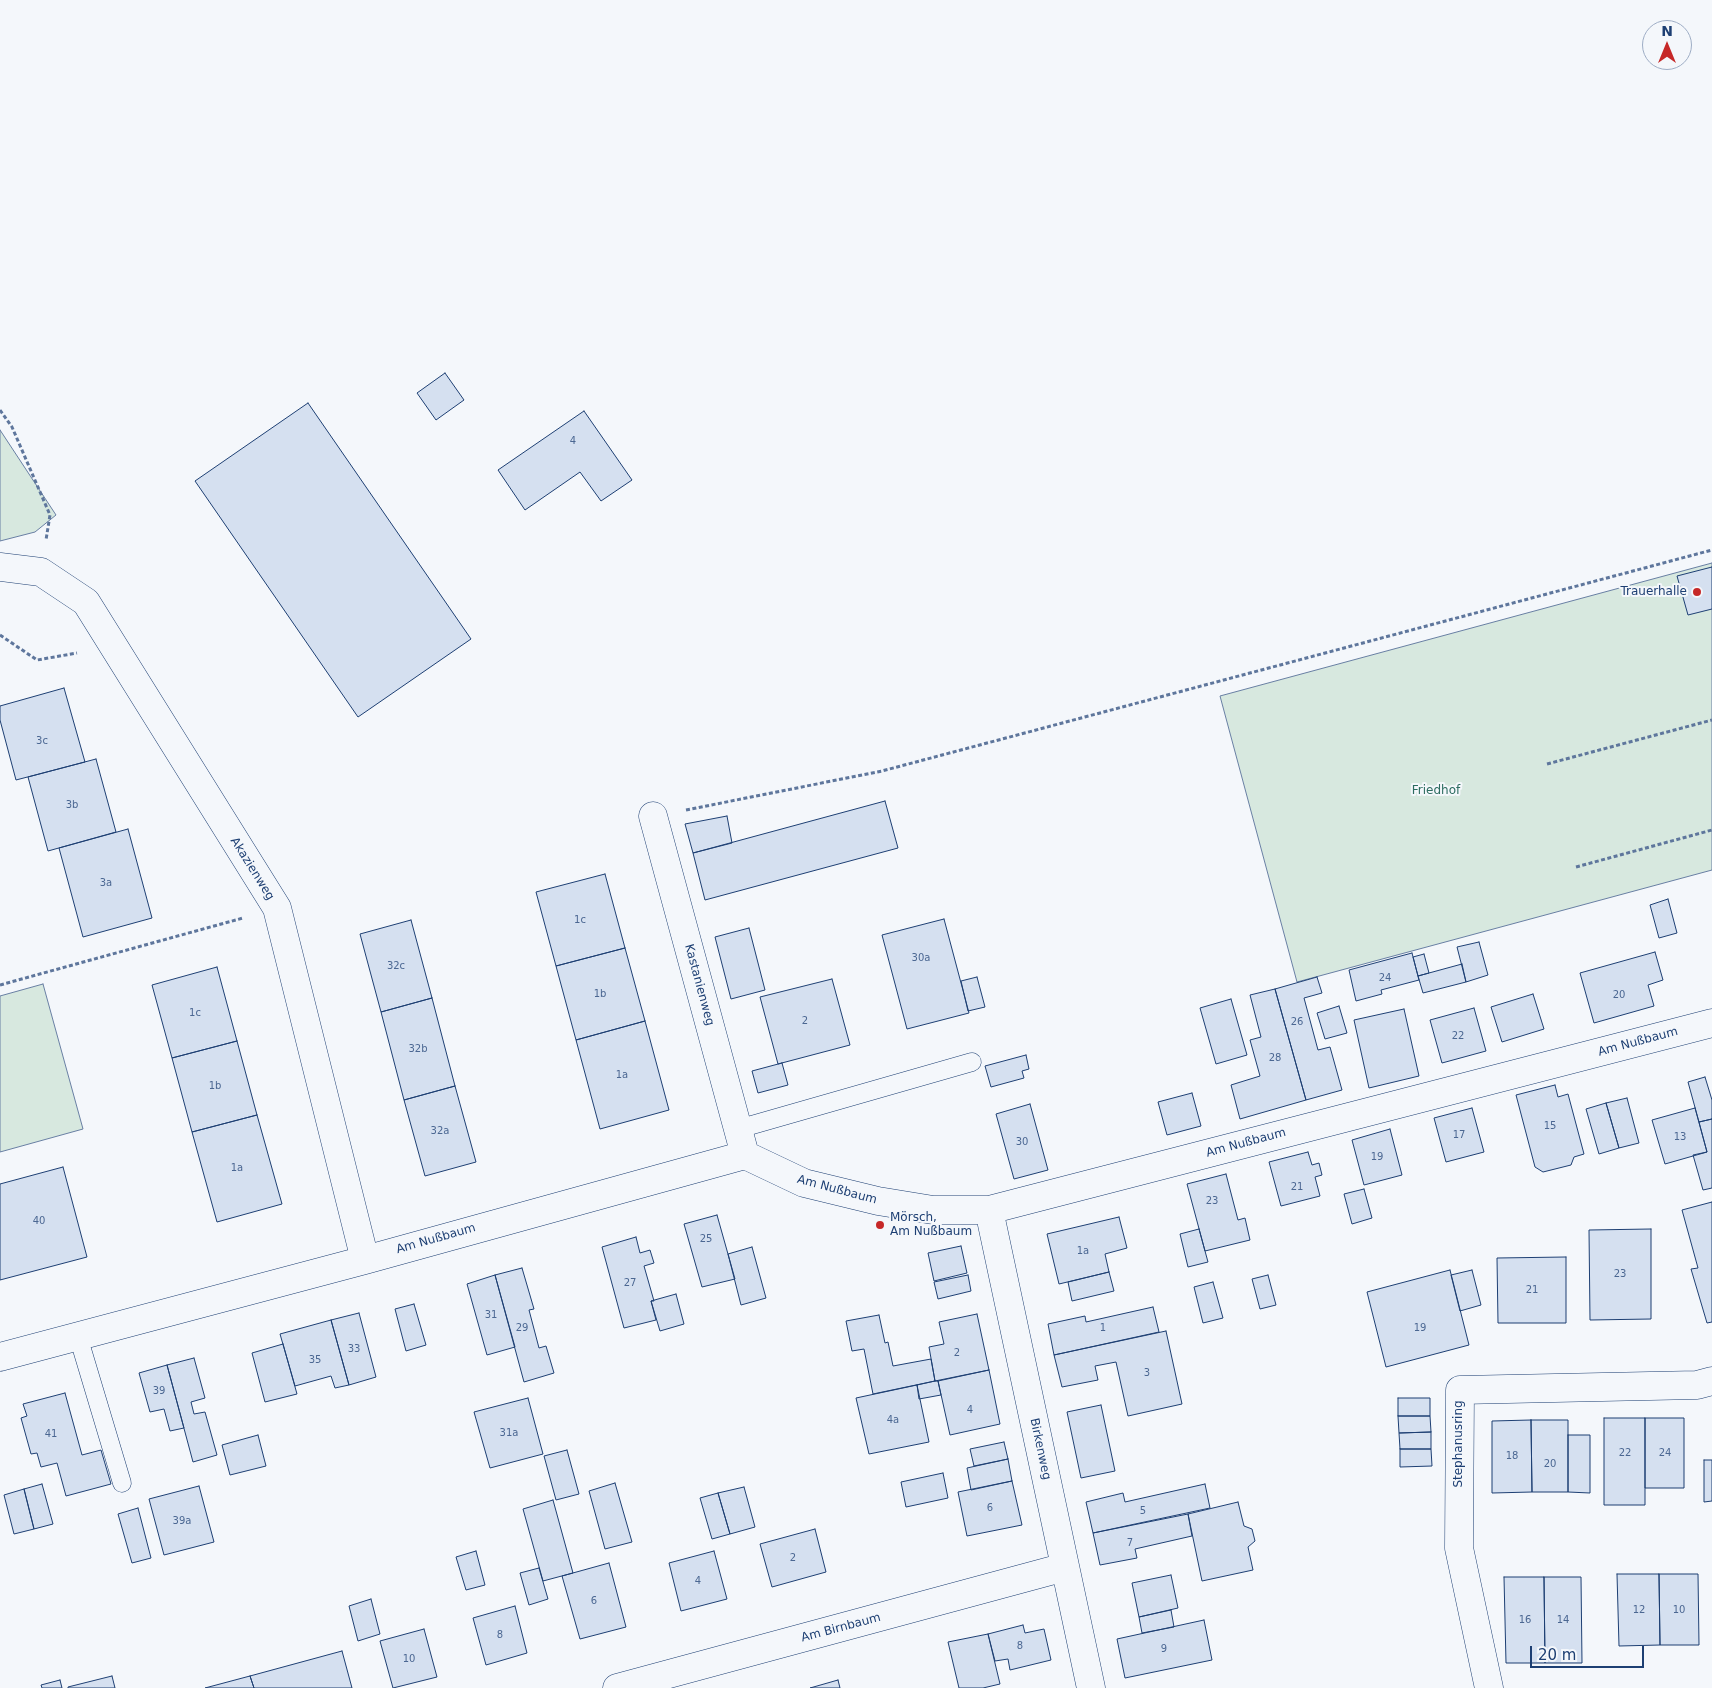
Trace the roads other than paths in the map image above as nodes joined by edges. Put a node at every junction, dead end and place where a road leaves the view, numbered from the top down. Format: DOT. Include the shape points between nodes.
graph roads {
  1 [pos="0,567"];
  2 [pos="653,816"];
  3 [pos="1712,1023"];
  4 [pos="972,1062"];
  5 [pos="738,1129"];
  6 [pos="745,1155"];
  7 [pos="988,1210"];
  8 [pos="365,1260"];
  9 [pos="78,1336"];
  10 [pos="0,1357"];
  11 [pos="1712,1381"];
  12 [pos="122,1483"];
  13 [pos="1065,1567"];
  14 [pos="618,1688"];
  15 [pos="1091,1688"];
  16 [pos="1489,1688"];
  1 -- 8 [label="street, Akazienweg" via="41,572 86,602 277,908"];
  2 -- 5 [label="street, Kastanienweg"];
  3 -- 7 [label="street, Am Nußbaum"];
  4 -- 5 [label="lane"];
  5 -- 6 [label="street, Kastanienweg"];
  6 -- 7 [label="street, Am Nußbaum" via="804,1183 878,1201 933,1210"];
  6 -- 8 [label="street, Am Nußbaum"];
  7 -- 13 [label="street, Birkenweg"];
  8 -- 9 [label="street, Am Nußbaum"];
  9 -- 10 [label="street, Am Nußbaum"];
  9 -- 12 [label="lane"];
  11 -- 16 [label="street, Stephanusring" via="1697,1385 1460,1390 1459,1548"];
  13 -- 14 [label="street, Am Birnbaum"];
  13 -- 15 [label="street, Birkenweg"];
}
